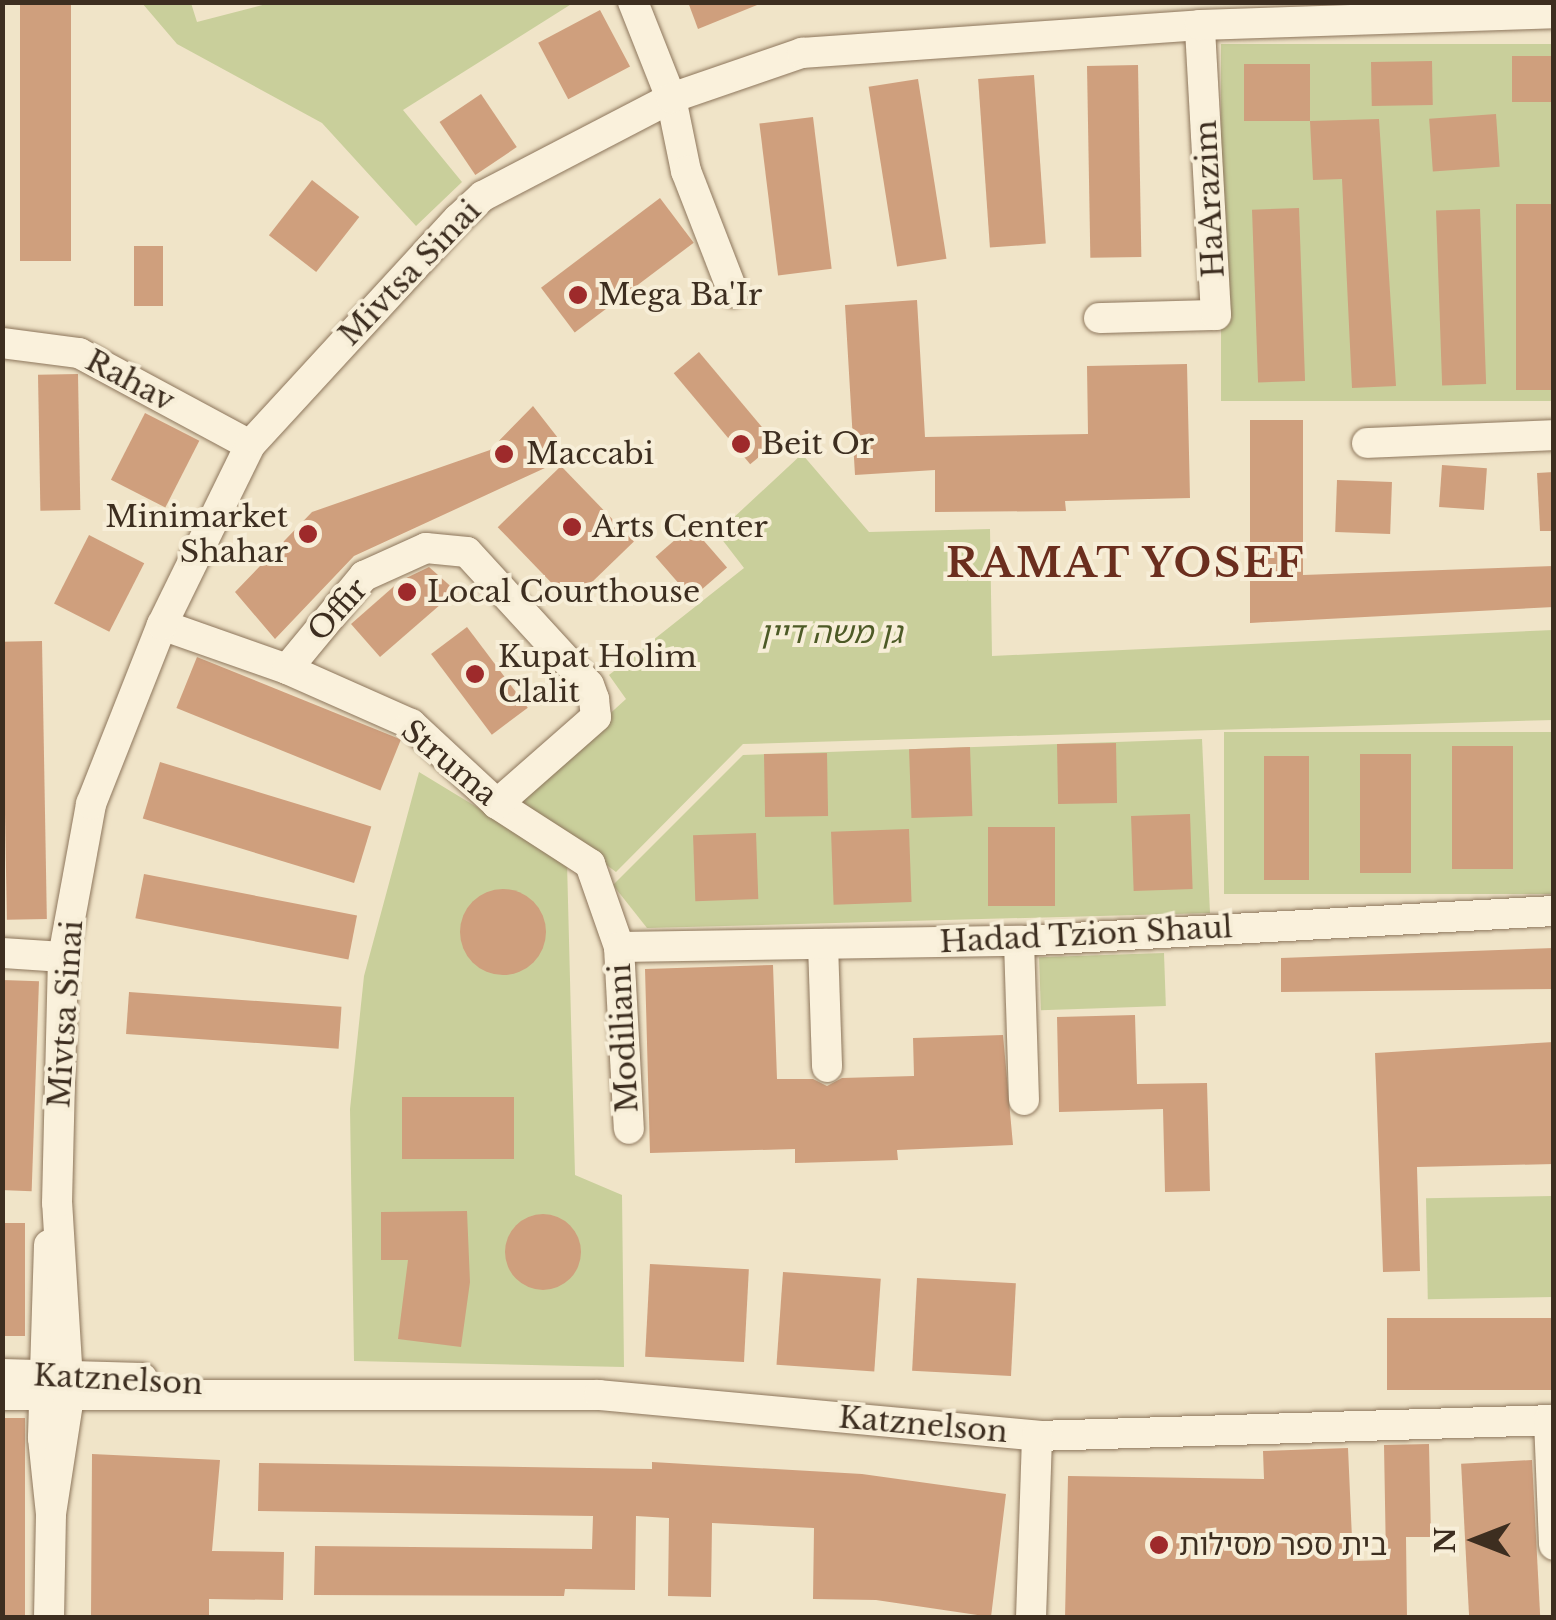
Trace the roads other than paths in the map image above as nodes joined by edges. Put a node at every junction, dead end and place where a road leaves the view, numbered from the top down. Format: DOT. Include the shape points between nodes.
graph roads {
  1 [pos="633,2"];
  2 [pos="1554,13"];
  3 [pos="1200,25"];
  4 [pos="671,98"];
  5 [pos="733,292"];
  6 [pos="1099,318"];
  7 [pos="2,343"];
  8 [pos="1554,435"];
  9 [pos="1367,443"];
  10 [pos="250,445"];
  11 [pos="162,625"];
  12 [pos="287,669"];
  13 [pos="497,804"];
  14 [pos="1554,910"];
  15 [pos="1019,942"];
  16 [pos="822,944"];
  17 [pos="619,947"];
  18 [pos="2,953"];
  19 [pos="63,957"];
  20 [pos="827,1067"];
  21 [pos="1024,1100"];
  22 [pos="629,1129"];
  23 [pos="2,1374"];
  24 [pos="56,1386"];
  25 [pos="2,1395"];
  26 [pos="1551,1420"];
  27 [pos="1037,1436"];
  28 [pos="1554,1545"];
  29 [pos="50,1618"];
  30 [pos="1031,1618"];
  1 -- 4 [label="street"];
  2 -- 3 [label="street, Mivtsa Sinai"];
  3 -- 4 [label="street, Mivtsa Sinai" via="802,53"];
  3 -- 6 [label="street, HaArazim" via="1216,315"];
  4 -- 5 [label="street" via="686,171"];
  4 -- 10 [label="street, Mivtsa Sinai" via="483,196"];
  7 -- 10 [label="street, Rahav" via="79,353"];
  8 -- 9 [label="street"];
  10 -- 11 [label="street, Mivtsa Sinai"];
  11 -- 12 [label="street, Struma"];
  11 -- 19 [label="street, Mivtsa Sinai" via="91,804"];
  12 -- 13 [label="street, Struma" via="411,724"];
  12 -- 13 [label="street, Offir" via="364,576 426,548 467,552 589,685 596,717"];
  13 -- 17 [label="street, Struma" via="590,864"];
  14 -- 15 [label="street, Hadad Tzion Shaul"];
  15 -- 16 [label="street, Hadad Tzion Shaul"];
  15 -- 21 [label="street"];
  16 -- 17 [label="street, Hadad Tzion Shaul"];
  16 -- 20 [label="street"];
  17 -- 22 [label="street, Modiliani"];
  18 -- 19 [label="street"];
  19 -- 24 [label="street, Mivtsa Sinai" via="57,1203 47,1272"];
  23 -- 24 [label="street, Katznelson"];
  24 -- 25 [label="street, Katznelson"];
  24 -- 27 [label="street, Katznelson" via="294,1396 599,1396"];
  24 -- 29 [label="street, Mivtsa Sinai"];
  26 -- 27 [label="street, Katznelson"];
  26 -- 28 [label="street"];
  27 -- 30 [label="street"];
}
